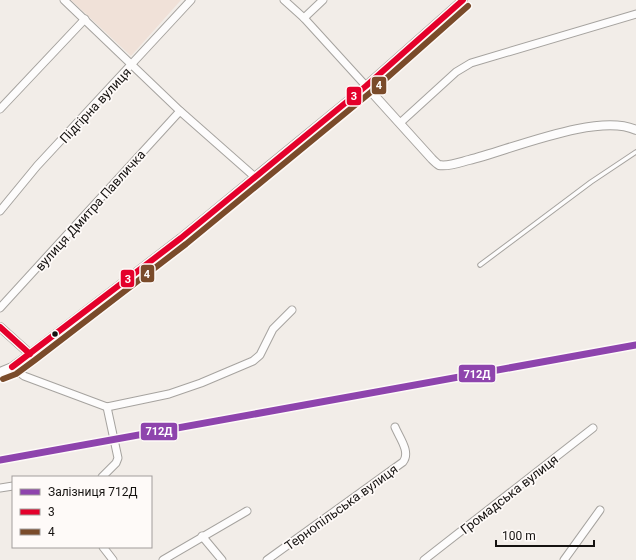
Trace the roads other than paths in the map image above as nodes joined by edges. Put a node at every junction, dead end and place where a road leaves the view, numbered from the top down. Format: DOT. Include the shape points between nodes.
graph roads {
  1 [pos="64,0"];
  2 [pos="192,0"];
  3 [pos="284,0"];
  4 [pos="323,0"];
  5 [pos="463,0"];
  6 [pos="636,14"];
  7 [pos="304,18"];
  8 [pos="85,19"];
  9 [pos="132,65"];
  10 [pos="366,86"];
  11 [pos="0,110"];
  12 [pos="180,111"];
  13 [pos="400,123"];
  14 [pos="636,130"];
  15 [pos="636,152"];
  16 [pos="255,177"];
  17 [pos="0,212"];
  18 [pos="480,265"];
  19 [pos="0,308"];
  20 [pos="292,310"];
  21 [pos="0,327"];
  22 [pos="30,354"];
  23 [pos="12,367"];
  24 [pos="0,372"];
  25 [pos="107,407"];
  26 [pos="395,427"];
  27 [pos="593,428"];
  28 [pos="103,476"];
  29 [pos="12,486"];
  30 [pos="0,488"];
  31 [pos="600,510"];
  32 [pos="247,511"];
  33 [pos="202,536"];
  34 [pos="104,548"];
  35 [pos="113,560"];
  36 [pos="163,560"];
  37 [pos="222,560"];
  38 [pos="267,560"];
  39 [pos="424,560"];
  40 [pos="564,560"];
  1 -- 8 [label="street"];
  2 -- 9 [label="street, Підгірна вулиця"];
  3 -- 7 [label="street"];
  4 -- 7 [label="street"];
  5 -- 10 [label="street"];
  6 -- 13 [label="street" via="471,63 456,72"];
  7 -- 10 [label="street"];
  8 -- 9 [label="street"];
  8 -- 11 [label="street"];
  9 -- 12 [label="street"];
  9 -- 17 [label="street, Підгірна вулиця" via="38,166"];
  10 -- 13 [label="street"];
  10 -- 16 [label="street"];
  12 -- 16 [label="street"];
  12 -- 19 [label="street, вулиця Дмитра Павличка"];
  13 -- 14 [label="street" via="439,165 480,157 590,127 629,126"];
  15 -- 18 [label="lane" via="591,182"];
  16 -- 22 [label="street" via="181,238"];
  20 -- 25 [label="street" via="273,329 260,355 253,361 169,394"];
  21 -- 22 [label="street"];
  22 -- 23 [label="street"];
  23 -- 24 [label="street"];
  23 -- 25 [label="street" via="30,378"];
  25 -- 28 [label="street" via="118,458"];
  26 -- 38 [label="street, Тернопільська вулиця" via="406,450 403,462"];
  27 -- 39 [label="street, Громадська вулиця"];
  29 -- 30 [label="street"];
  31 -- 40 [label="street"];
  32 -- 33 [label="street"];
  33 -- 36 [label="street"];
  33 -- 37 [label="street"];
  34 -- 35 [label="street"];
}
